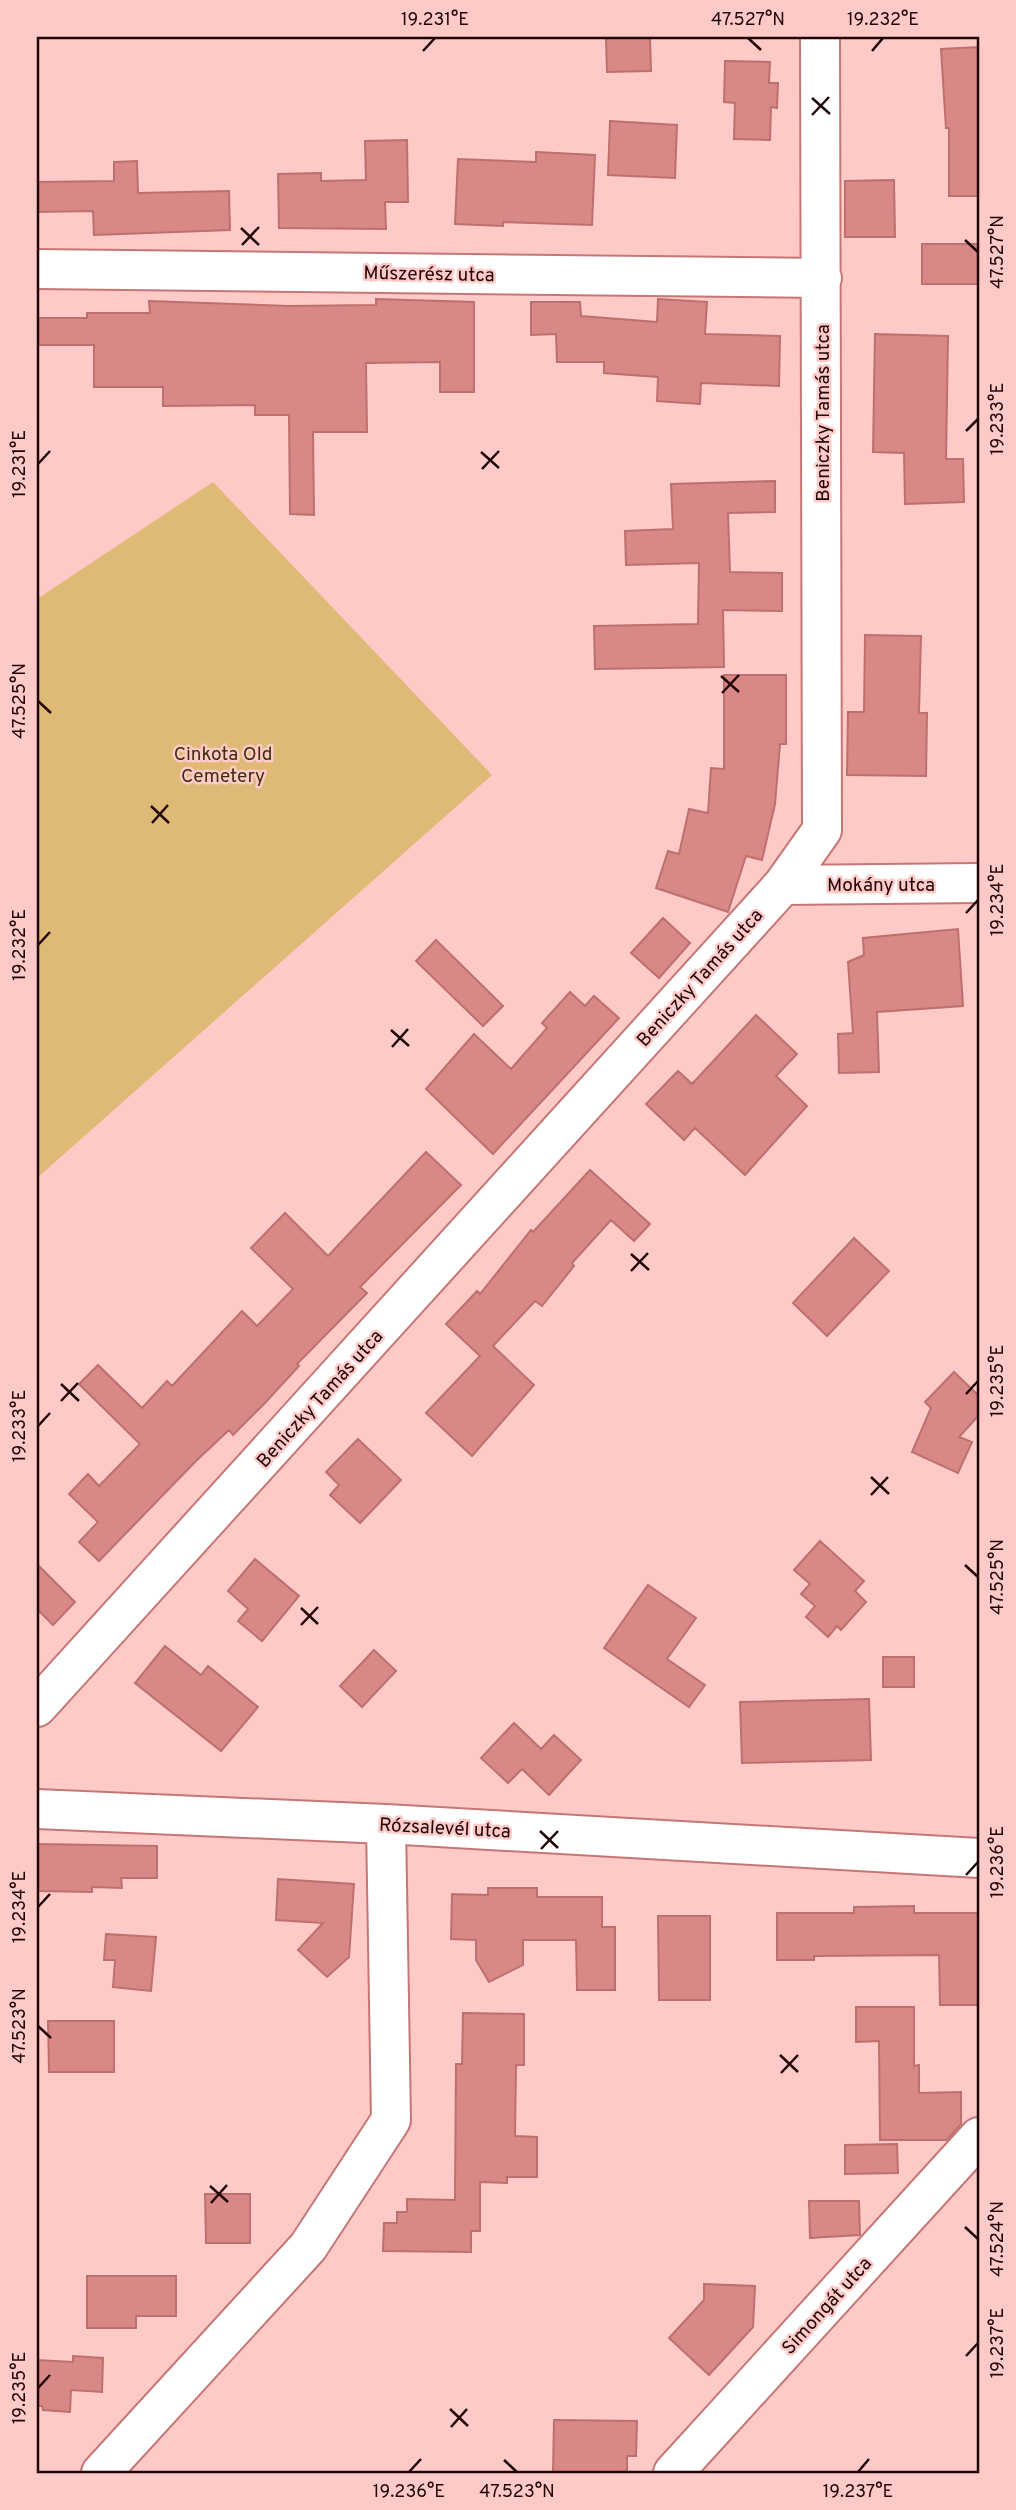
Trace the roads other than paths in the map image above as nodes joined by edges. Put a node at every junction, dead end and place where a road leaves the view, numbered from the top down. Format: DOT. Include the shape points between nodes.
graph roads {
  1 [pos="820,37"];
  2 [pos="37,269"];
  3 [pos="821,278"];
  4 [pos="979,883"];
  5 [pos="783,885"];
  6 [pos="37,1707"];
  7 [pos="37,1809"];
  8 [pos="386,1824"];
  9 [pos="979,1857"];
  10 [pos="979,2137"];
  11 [pos="101,2473"];
  12 [pos="673,2473"];
  1 -- 3 [label="street, Beniczky Tamás utca"];
  2 -- 3 [label="street, Műszerész utca"];
  3 -- 5 [label="street, Beniczky Tamás utca" via="822,830"];
  4 -- 5 [label="street, Mokány utca"];
  5 -- 6 [label="street, Beniczky Tamás utca"];
  7 -- 8 [label="street, Rózsalevél utca"];
  8 -- 9 [label="street, Rózsalevél utca"];
  8 -- 11 [label="street" via="391,2120 307,2247"];
  10 -- 12 [label="street, Simongát utca"];
}
